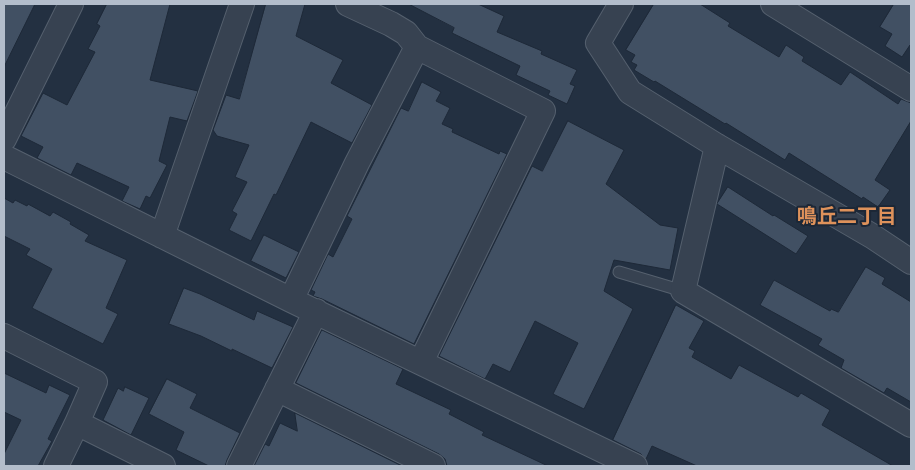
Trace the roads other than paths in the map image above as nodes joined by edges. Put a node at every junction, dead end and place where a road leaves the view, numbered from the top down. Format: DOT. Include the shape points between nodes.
graph roads {
  1 [pos="71,4"];
  2 [pos="242,4"];
  3 [pos="348,4"];
  4 [pos="621,4"];
  5 [pos="773,4"];
  6 [pos="417,48"];
  7 [pos="911,89"];
  8 [pos="4,139"];
  9 [pos="717,146"];
  10 [pos="4,157"];
  11 [pos="162,236"];
  12 [pos="911,262"];
  13 [pos="619,272"];
  14 [pos="683,291"];
  15 [pos="291,300"];
  16 [pos="316,311"];
  17 [pos="4,336"];
  18 [pos="421,362"];
  19 [pos="277,389"];
  20 [pos="78,424"];
  21 [pos="911,425"];
  22 [pos="56,466"];
  23 [pos="162,466"];
  24 [pos="239,466"];
  25 [pos="433,466"];
  26 [pos="635,466"];
  1 -- 8 [label="street"];
  2 -- 11 [label="street"];
  3 -- 6 [label="street" via="406,33"];
  4 -- 9 [label="street" via="598,43 619,76 630,92"];
  5 -- 7 [label="street"];
  6 -- 15 [label="street"];
  6 -- 18 [label="street" via="543,111"];
  9 -- 12 [label="street"];
  9 -- 14 [label="street"];
  10 -- 11 [label="street"];
  11 -- 15 [label="street"];
  13 -- 14 [label="lane"];
  14 -- 21 [label="street"];
  15 -- 16 [label="street"];
  16 -- 18 [label="street"];
  16 -- 19 [label="street"];
  17 -- 20 [label="street" via="95,382"];
  18 -- 26 [label="street"];
  19 -- 24 [label="street"];
  19 -- 25 [label="street"];
  20 -- 22 [label="street"];
  20 -- 23 [label="street"];
}
